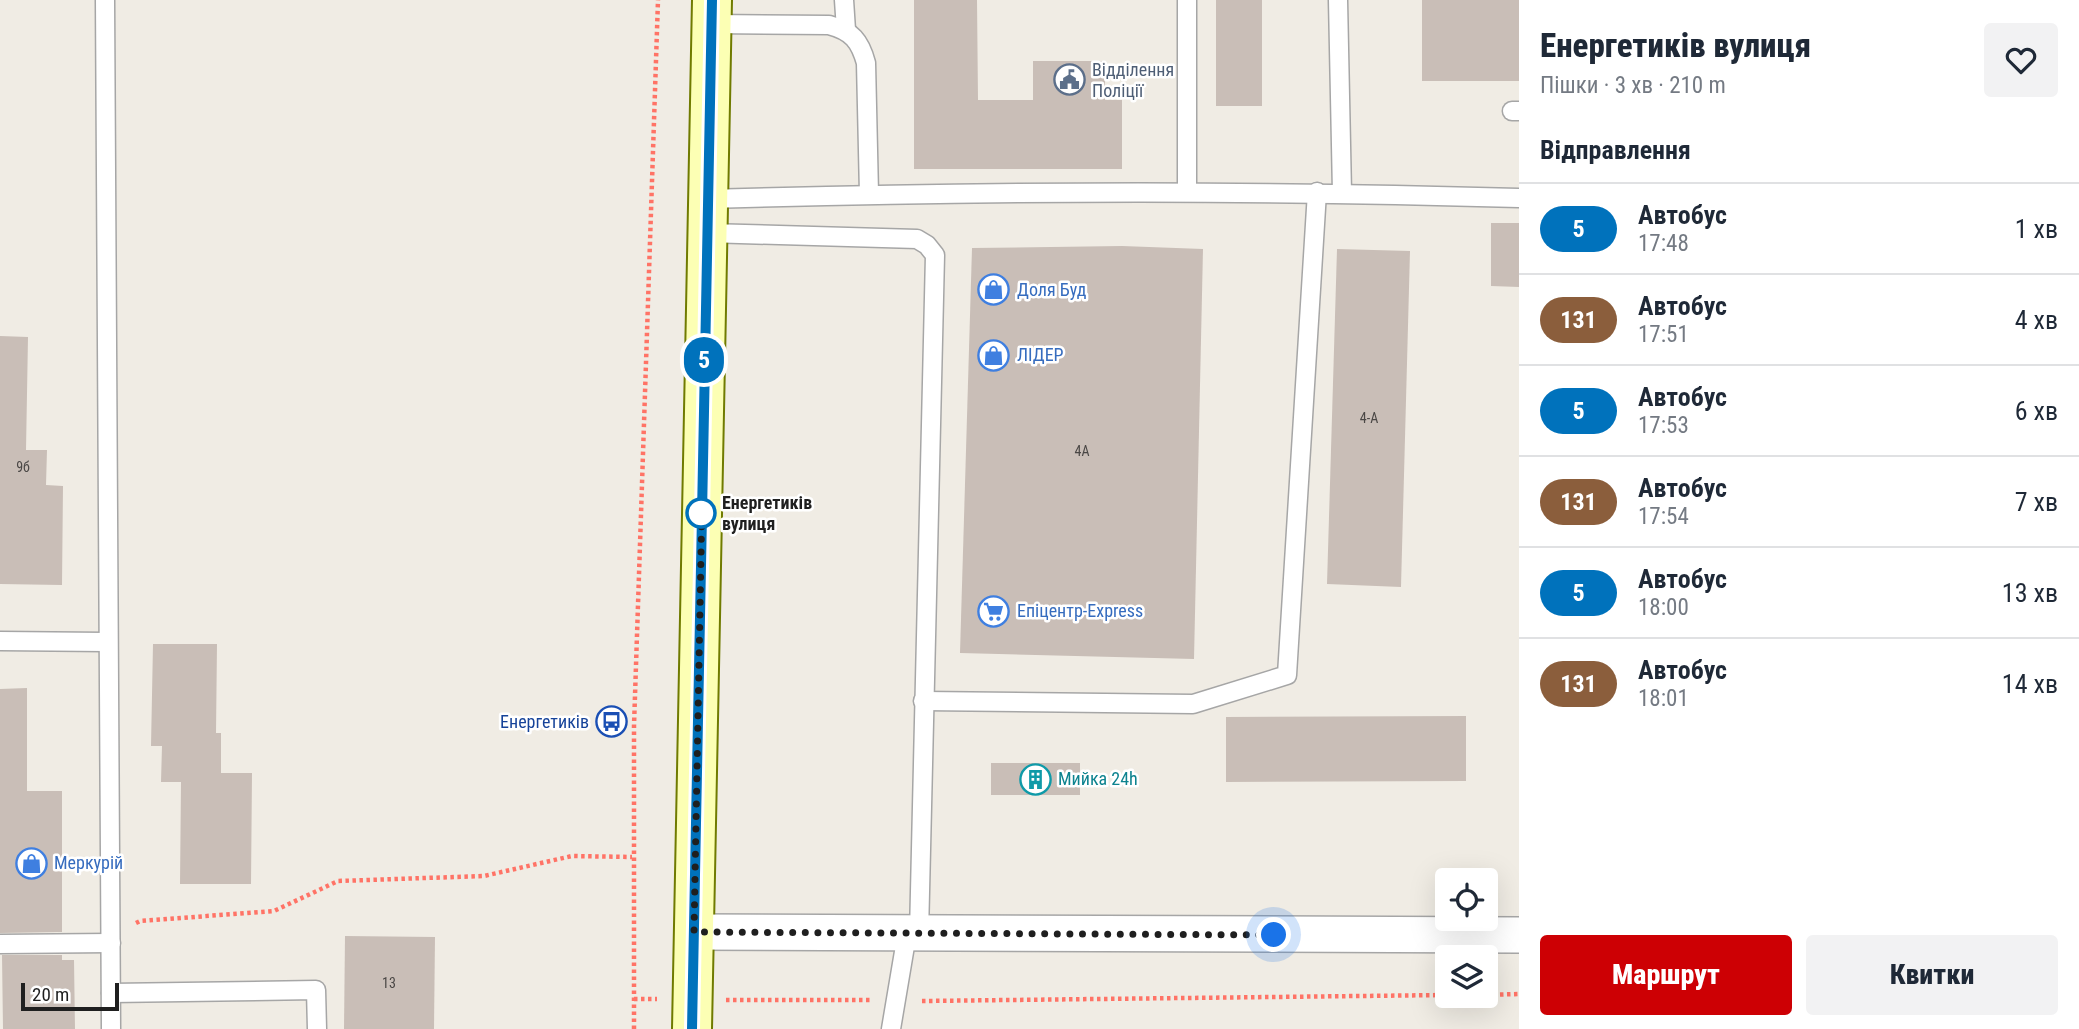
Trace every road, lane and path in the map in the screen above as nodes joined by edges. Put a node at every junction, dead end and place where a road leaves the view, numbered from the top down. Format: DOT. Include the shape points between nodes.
graph roads {
  1 [pos="105,0"];
  2 [pos="657,0"];
  3 [pos="844,0"];
  4 [pos="1187,0"];
  5 [pos="1338,0"];
  6 [pos="712,12"];
  7 [pos="846,30"];
  8 [pos="1186,192"];
  9 [pos="1317,192"];
  10 [pos="1342,193"];
  11 [pos="869,194"];
  12 [pos="1519,198"];
  13 [pos="707,216"];
  14 [pos="0,641"];
  15 [pos="107,642"];
  16 [pos="923,701"];
  17 [pos="632,857"];
  18 [pos="694,932"];
  19 [pos="913,934"];
  20 [pos="1519,935"];
  21 [pos="111,943"];
  22 [pos="0,944"];
  23 [pos="111,993"];
  24 [pos="1519,994"];
  25 [pos="1435,995"];
  26 [pos="1498,995"];
  27 [pos="634,999"];
  28 [pos="897,1000"];
  29 [pos="692,1014"];
  30 [pos="111,1029"];
  31 [pos="317,1029"];
  32 [pos="634,1029"];
  33 [pos="891,1029"];
  1 -- 15 [label="lane"];
  2 -- 17 [label="path"];
  3 -- 7 [label="lane"];
  4 -- 8 [label="lane"];
  5 -- 10 [label="lane"];
  6 -- 7 [label="lane"];
  6 -- 13 [label="main road"];
  7 -- 11 [label="lane" via="860,43 866,63"];
  8 -- 9 [label="lane"];
  8 -- 11 [label="lane"];
  9 -- 10 [label="lane"];
  9 -- 16 [label="lane" via="1287,675 1192,704"];
  10 -- 12 [label="lane"];
  11 -- 13 [label="lane"];
  13 -- 16 [label="lane" via="917,239 935,255"];
  13 -- 18 [label="main road"];
  14 -- 15 [label="lane"];
  15 -- 21 [label="lane"];
  16 -- 19 [label="lane"];
  17 -- 21 [label="path" via="572,856 484,876 338,881 274,911 140,921"];
  17 -- 27 [label="path"];
  18 -- 19 [label="street"];
  18 -- 29 [label="main road"];
  19 -- 20 [label="street"];
  19 -- 28 [label="lane"];
  21 -- 22 [label="lane"];
  21 -- 23 [label="lane"];
  23 -- 30 [label="lane"];
  23 -- 31 [label="lane" via="316,990"];
  24 -- 26 [label="path"];
  25 -- 28 [label="path"];
  27 -- 29 [label="path"];
  27 -- 32 [label="path"];
  28 -- 29 [label="path"];
  28 -- 33 [label="lane"];
}
